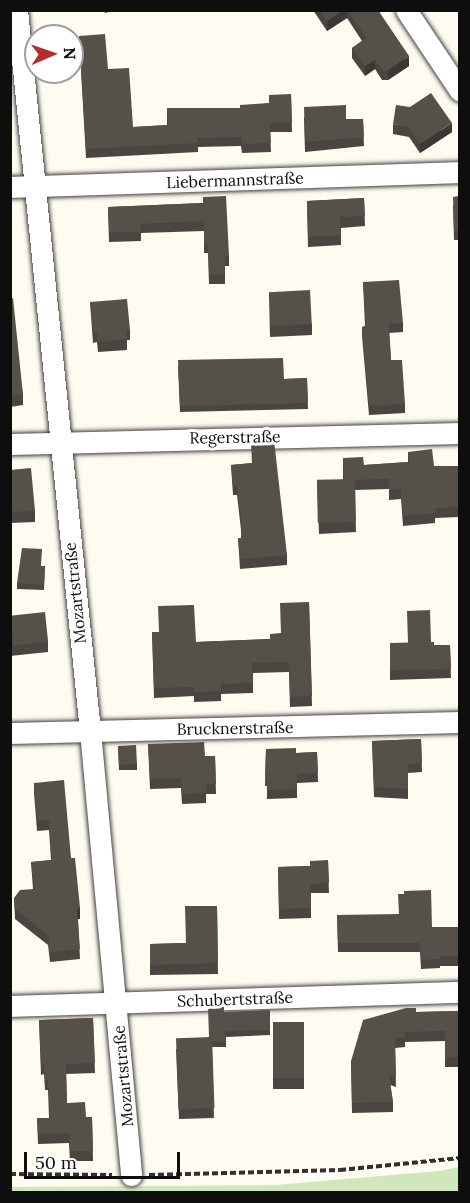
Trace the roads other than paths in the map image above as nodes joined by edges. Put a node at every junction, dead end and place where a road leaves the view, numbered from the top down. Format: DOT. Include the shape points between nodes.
graph roads {
  1 [pos="17,10"];
  2 [pos="406,10"];
  3 [pos="459,91"];
  4 [pos="459,172"];
  5 [pos="36,186"];
  6 [pos="10,187"];
  7 [pos="459,433"];
  8 [pos="59,442"];
  9 [pos="10,444"];
  10 [pos="459,722"];
  11 [pos="90,731"];
  12 [pos="10,733"];
  13 [pos="459,993"];
  14 [pos="117,1003"];
  15 [pos="10,1006"];
  16 [pos="131,1175"];
  1 -- 5 [label="street, Mozartstraße"];
  2 -- 3 [label="street"];
  4 -- 5 [label="street, Liebermannstraße"];
  5 -- 6 [label="street, Liebermannstraße"];
  5 -- 8 [label="street, Mozartstraße"];
  7 -- 8 [label="street, Regerstraße"];
  8 -- 9 [label="street, Regerstraße"];
  8 -- 11 [label="street, Mozartstraße"];
  10 -- 11 [label="street, Brucknerstraße"];
  11 -- 12 [label="street, Brucknerstraße"];
  11 -- 14 [label="street, Mozartstraße"];
  13 -- 14 [label="street, Schubertstraße"];
  14 -- 15 [label="street, Schubertstraße"];
  14 -- 16 [label="street, Mozartstraße"];
}
